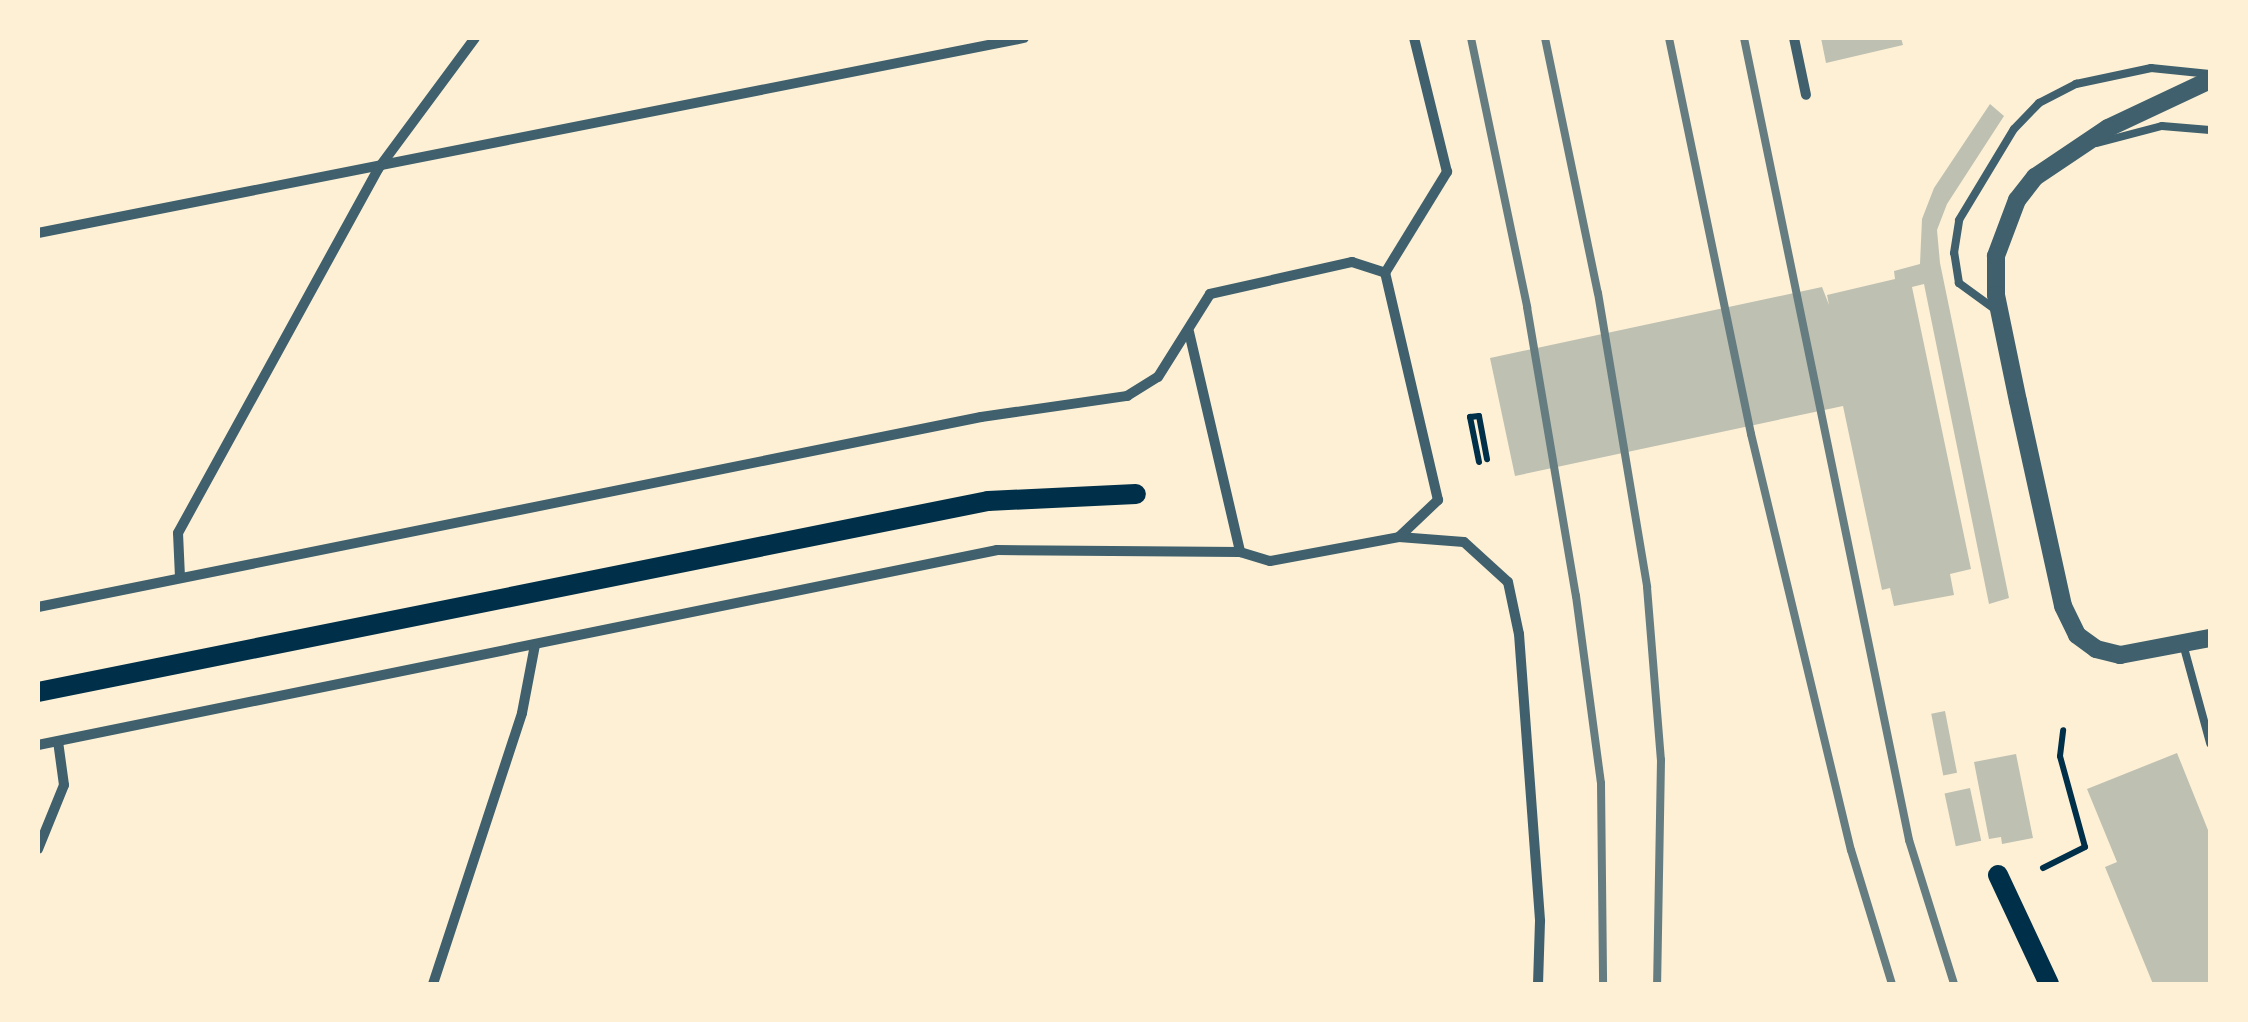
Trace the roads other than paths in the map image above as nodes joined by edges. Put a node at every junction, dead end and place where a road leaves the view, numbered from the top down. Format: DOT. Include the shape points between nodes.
graph roads {
  1 [pos="475,38"];
  2 [pos="1024,38"];
  3 [pos="1414,38"];
  4 [pos="1794,38"];
  5 [pos="2210,77"];
  6 [pos="1806,95"];
  7 [pos="2210,130"];
  8 [pos="2073,149"];
  9 [pos="378,168"];
  10 [pos="38,234"];
  11 [pos="1385,273"];
  12 [pos="2000,312"];
  13 [pos="1189,332"];
  14 [pos="1136,494"];
  15 [pos="1399,537"];
  16 [pos="1240,552"];
  17 [pos="180,578"];
  18 [pos="38,606"];
  19 [pos="2210,638"];
  20 [pos="2182,644"];
  21 [pos="536,645"];
  22 [pos="38,692"];
  23 [pos="58,742"];
  24 [pos="2210,743"];
  25 [pos="38,745"];
  26 [pos="38,849"];
  27 [pos="1998,875"];
  28 [pos="433,984"];
  29 [pos="1538,984"];
  30 [pos="2049,984"];
  1 -- 9 [label="street"];
  2 -- 9 [label="street"];
  3 -- 11 [label="street" via="1447,172"];
  4 -- 6 [label="street"];
  5 -- 8 [label="street"];
  5 -- 12 [label="lane" via="2151,68 2076,84 2039,103 2014,129 1960,220 1954,254 1959,283"];
  7 -- 8 [label="lane" via="2162,126"];
  8 -- 12 [label="street" via="2035,178 2010,214 1996,256"];
  9 -- 10 [label="street"];
  9 -- 17 [label="street" via="178,533"];
  11 -- 13 [label="street" via="1352,262 1210,294"];
  11 -- 15 [label="street" via="1438,500"];
  12 -- 20 [label="street" via="2059,589 2076,635 2120,655"];
  13 -- 16 [label="street"];
  13 -- 17 [label="street" via="1158,377 1127,396 981,417"];
  14 -- 22 [label="main road" via="988,502"];
  15 -- 16 [label="street" via="1270,561"];
  15 -- 29 [label="street" via="1464,542 1508,582 1519,634 1540,921"];
  16 -- 21 [label="street" via="996,550"];
  17 -- 18 [label="street"];
  19 -- 20 [label="street"];
  20 -- 24 [label="lane"];
  21 -- 23 [label="street"];
  21 -- 28 [label="street" via="522,713"];
  23 -- 25 [label="street"];
  23 -- 26 [label="street" via="64,786"];
  27 -- 30 [label="main road"];
}
